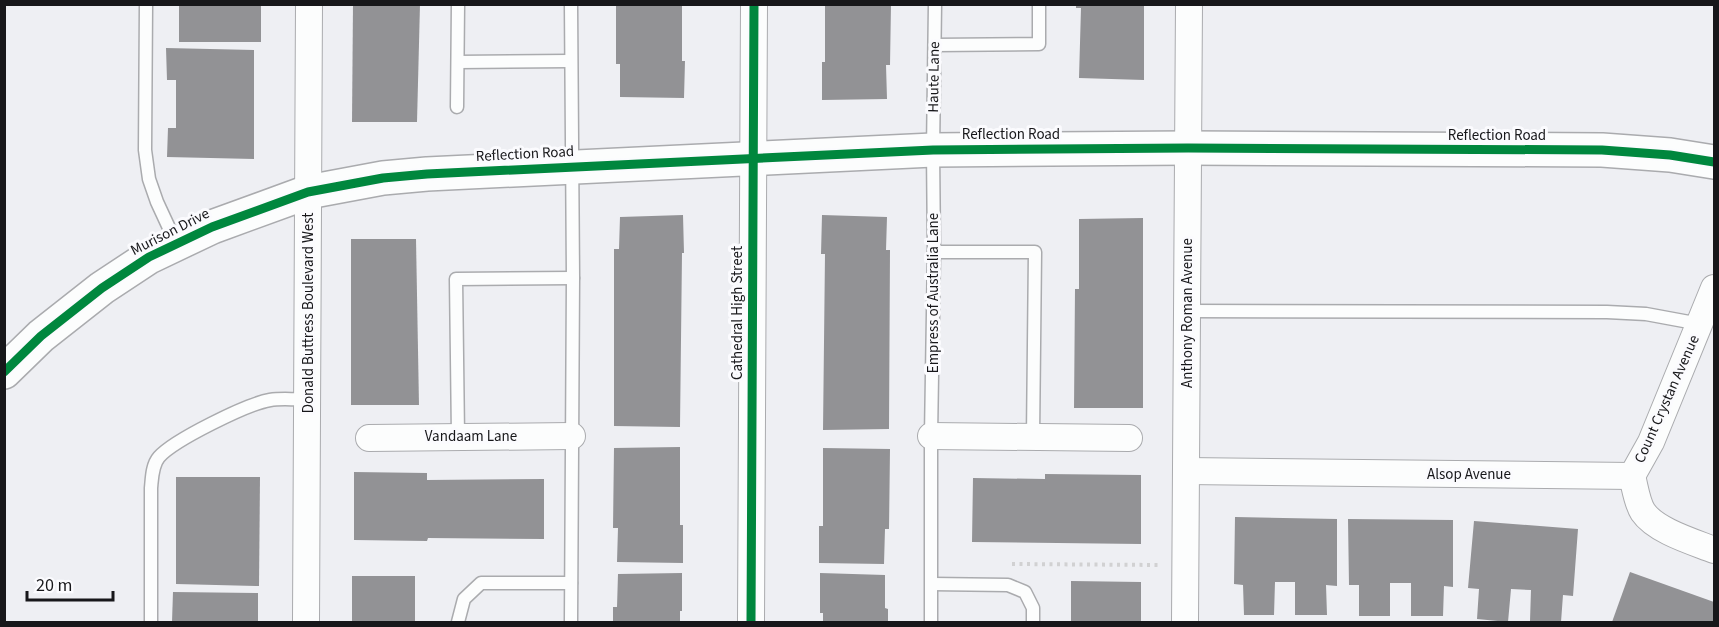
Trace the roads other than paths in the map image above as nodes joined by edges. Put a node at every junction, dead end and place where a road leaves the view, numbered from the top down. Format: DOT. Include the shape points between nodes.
graph roads {
  1 [pos="146,4"];
  2 [pos="309,4"];
  3 [pos="458,4"];
  4 [pos="570,4"];
  5 [pos="754,4"];
  6 [pos="935,4"];
  7 [pos="1039,4"];
  8 [pos="1189,4"];
  9 [pos="935,45"];
  10 [pos="570,61"];
  11 [pos="458,62"];
  12 [pos="457,107"];
  13 [pos="1188,148"];
  14 [pos="933,150"];
  15 [pos="753,158"];
  16 [pos="1714,162"];
  17 [pos="572,167"];
  18 [pos="308,192"];
  19 [pos="177,244"];
  20 [pos="934,252"];
  21 [pos="573,278"];
  22 [pos="1714,288"];
  23 [pos="1187,311"];
  24 [pos="1700,324"];
  25 [pos="4,372"];
  26 [pos="307,399"];
  27 [pos="458,436"];
  28 [pos="572,436"];
  29 [pos="931,436"];
  30 [pos="1034,437"];
  31 [pos="369,438"];
  32 [pos="1129,438"];
  33 [pos="1186,471"];
  34 [pos="1632,476"];
  35 [pos="1714,550"];
  36 [pos="572,583"];
  37 [pos="932,584"];
  38 [pos="151,622"];
  39 [pos="306,622"];
  40 [pos="458,622"];
  41 [pos="571,622"];
  42 [pos="751,622"];
  43 [pos="931,622"];
  44 [pos="1033,622"];
  45 [pos="1185,622"];
  1 -- 19 [label="lane" via="146,160 157,202"];
  2 -- 18 [label="street, Donald Buttress Boulevard West"];
  3 -- 11 [label="lane"];
  4 -- 10 [label="lane"];
  5 -- 15 [label="street, Cathedral High Street"];
  6 -- 9 [label="lane, Haute Lane"];
  7 -- 9 [label="lane" via="1039,44"];
  8 -- 13 [label="street, Anthony Roman Avenue"];
  9 -- 14 [label="lane, Haute Lane"];
  10 -- 11 [label="lane"];
  10 -- 17 [label="lane"];
  11 -- 12 [label="lane"];
  13 -- 14 [label="street, Reflection Road"];
  13 -- 16 [label="street, Reflection Road" via="1602,150"];
  13 -- 23 [label="street, Anthony Roman Avenue"];
  14 -- 15 [label="street, Reflection Road"];
  14 -- 20 [label="lane, Empress of Australia Lane"];
  15 -- 17 [label="street, Reflection Road"];
  15 -- 42 [label="street, Cathedral High Street"];
  17 -- 18 [label="street, Reflection Road" via="383,178"];
  17 -- 21 [label="lane"];
  18 -- 19 [label="street, Murison Drive" via="244,214"];
  18 -- 26 [label="street, Donald Buttress Boulevard West"];
  19 -- 25 [label="street, Murison Drive" via="102,288 41,336"];
  20 -- 29 [label="lane, Empress of Australia Lane"];
  20 -- 30 [label="lane" via="1035,252"];
  21 -- 27 [label="lane" via="456,279"];
  21 -- 28 [label="lane"];
  22 -- 24 [label="street, Count Crystan Avenue"];
  23 -- 24 [label="lane" via="1607,312 1646,314"];
  23 -- 33 [label="street, Anthony Roman Avenue"];
  24 -- 34 [label="street, Count Crystan Avenue" via="1651,442"];
  26 -- 38 [label="lane" via="271,399 249,406 158,458 151,488"];
  26 -- 39 [label="street, Donald Buttress Boulevard West"];
  27 -- 28 [label="street, Vandaam Lane"];
  27 -- 31 [label="street, Vandaam Lane"];
  28 -- 36 [label="lane"];
  29 -- 30 [label="street"];
  29 -- 37 [label="lane, Empress of Australia Lane"];
  30 -- 32 [label="street"];
  33 -- 34 [label="street, Alsop Avenue"];
  33 -- 45 [label="street, Anthony Roman Avenue"];
  34 -- 35 [label="street" via="1641,511 1651,521"];
  36 -- 40 [label="lane" via="481,583 464,599"];
  36 -- 41 [label="lane"];
  37 -- 43 [label="lane, Empress of Australia Lane"];
  37 -- 44 [label="lane" via="1008,585 1025,592 1033,608"];
}
